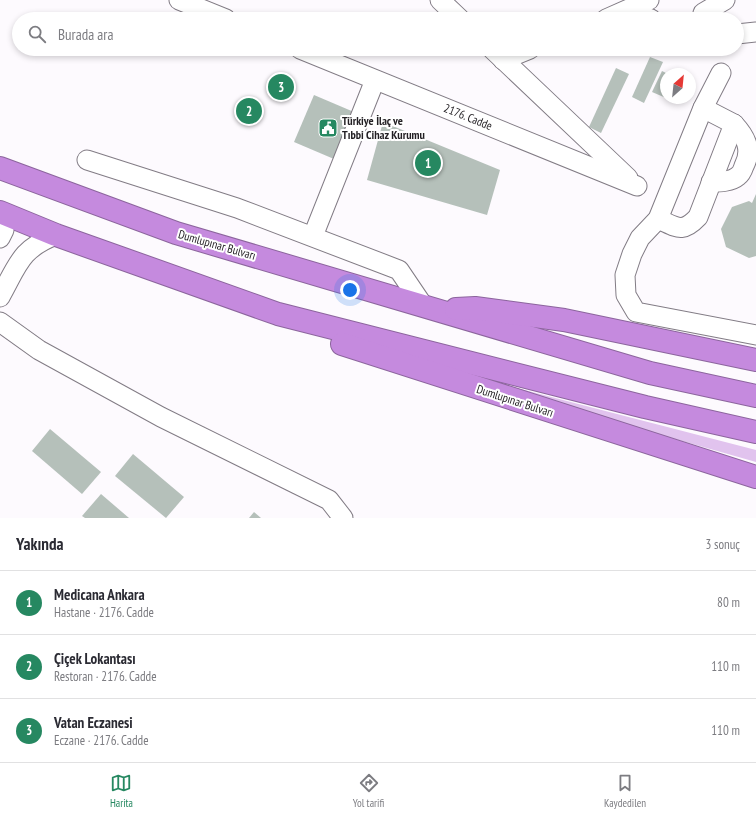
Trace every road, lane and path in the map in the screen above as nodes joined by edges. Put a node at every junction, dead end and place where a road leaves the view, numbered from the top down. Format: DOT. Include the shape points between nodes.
graph roads {
  1 [pos="180,0"];
  2 [pos="440,0"];
  3 [pos="650,0"];
  4 [pos="724,0"];
  5 [pos="628,10"];
  6 [pos="704,11"];
  7 [pos="209,12"];
  8 [pos="453,12"];
  9 [pos="623,12"];
  10 [pos="633,12"];
  11 [pos="756,32"];
  12 [pos="744,33"];
  13 [pos="317,56"];
  14 [pos="499,56"];
  15 [pos="721,73"];
  16 [pos="375,80"];
  17 [pos="703,108"];
  18 [pos="734,124"];
  19 [pos="87,160"];
  20 [pos="0,168"];
  21 [pos="711,182"];
  22 [pos="2,212"];
  23 [pos="658,219"];
  24 [pos="56,235"];
  25 [pos="313,236"];
  26 [pos="0,238"];
  27 [pos="0,297"];
  28 [pos="430,307"];
  29 [pos="278,314"];
  30 [pos="0,322"];
  31 [pos="756,335"];
  32 [pos="756,360"];
  33 [pos="756,396"];
  34 [pos="756,432"];
  35 [pos="756,477"];
  36 [pos="343,518"];
  1 -- 7 [label="street"];
  2 -- 8 [label="street"];
  3 -- 5 [label="street"];
  4 -- 6 [label="street"];
  5 -- 9 [label="street"];
  5 -- 10 [label="street"];
  11 -- 12 [label="street"];
  13 -- 16 [label="street, 2176. Cadde"];
  14 -- 16 [label="street, 2176. Cadde" via="637,186"];
  15 -- 17 [label="street"];
  16 -- 25 [label="street"];
  17 -- 18 [label="street"];
  17 -- 23 [label="street"];
  18 -- 21 [label="street"];
  18 -- 21 [label="street" via="744,135 748,147 747,160 739,176 728,181"];
  19 -- 25 [label="street" via="237,208"];
  20 -- 28 [label="highway, Dumlupınar Bulvarı" via="176,233"];
  21 -- 23 [label="street" via="698,217 689,226 680,228"];
  22 -- 24 [label="highway, Dumlupınar Bulvarı"];
  22 -- 26 [label="street" via="4,230"];
  23 -- 31 [label="street" via="640,238 625,275 626,295 636,312"];
  24 -- 27 [label="street" via="39,242 23,254"];
  24 -- 29 [label="highway, Dumlupınar Bulvarı"];
  25 -- 28 [label="street" via="399,270"];
  28 -- 32 [label="highway, Dumlupınar Bulvarı" via="475,308 564,320"];
  28 -- 33 [label="highway, Dumlupınar Bulvarı" via="650,373"];
  29 -- 34 [label="highway, Dumlupınar Bulvarı" via="644,407"];
  29 -- 35 [label="highway, Dumlupınar Bulvarı" via="314,335"];
  30 -- 36 [label="street" via="39,350 161,417 329,500"];
}
